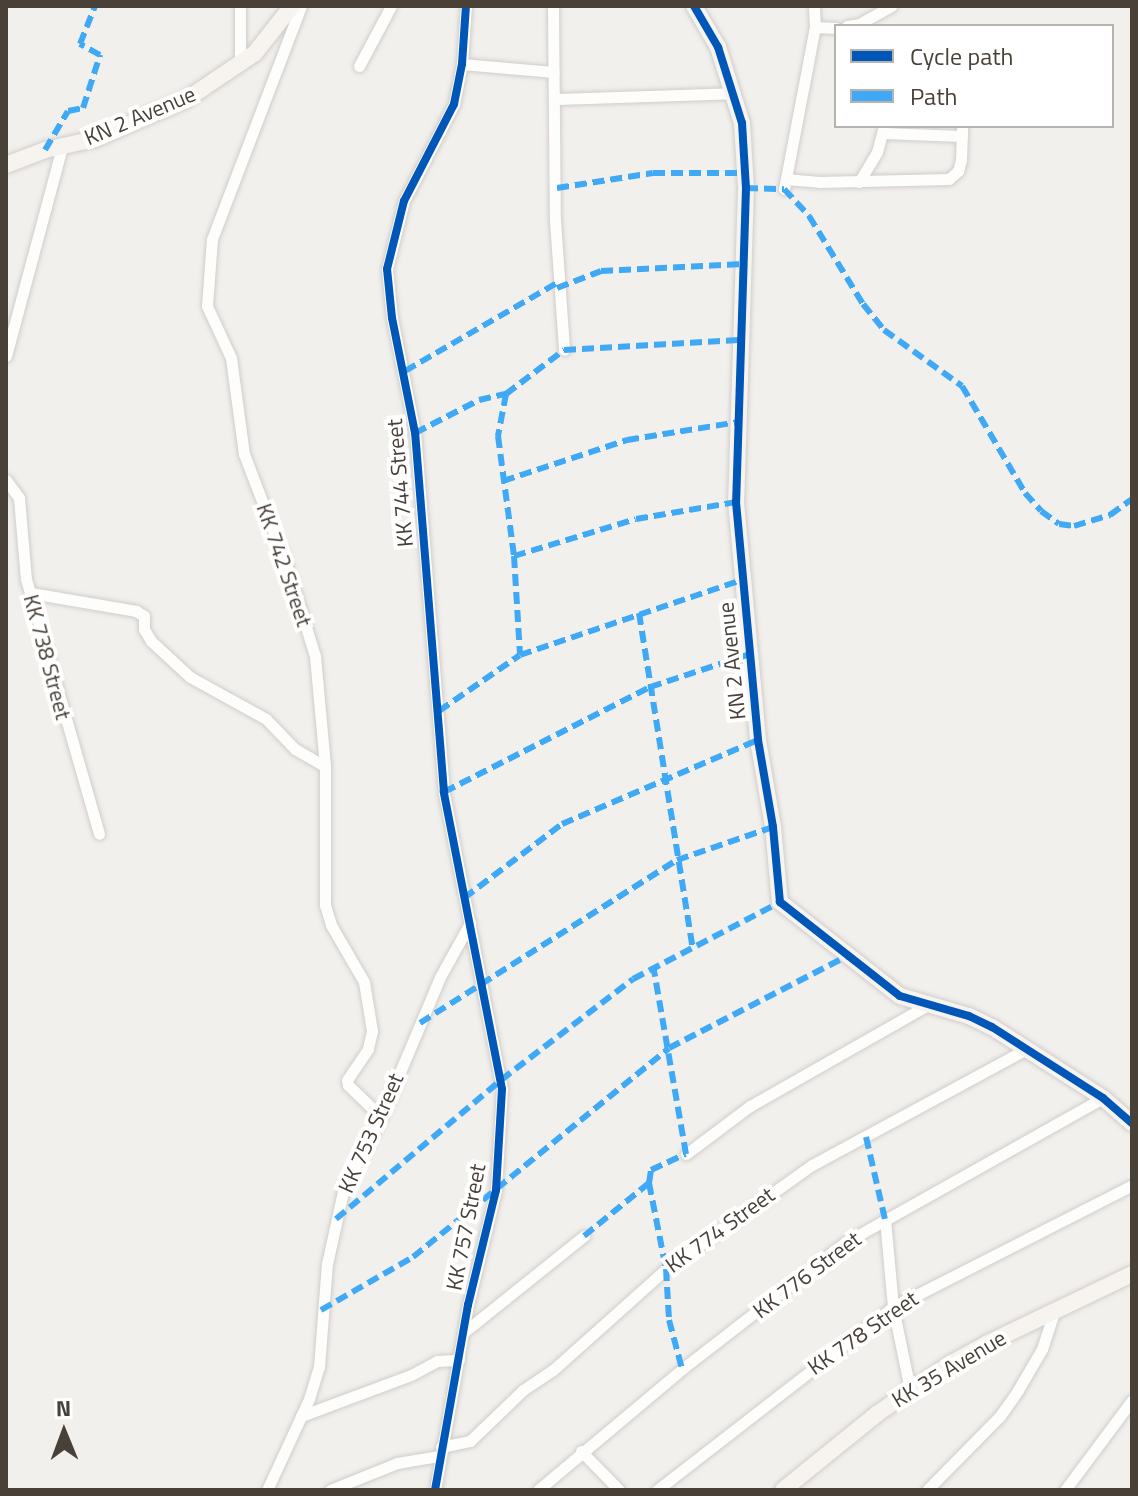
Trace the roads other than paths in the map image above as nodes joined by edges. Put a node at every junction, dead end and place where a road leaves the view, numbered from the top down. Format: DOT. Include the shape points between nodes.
graph roads {
  1 [pos="240,6"];
  2 [pos="292,6"];
  3 [pos="301,6"];
  4 [pos="391,6"];
  5 [pos="466,6"];
  6 [pos="553,6"];
  7 [pos="694,6"];
  8 [pos="814,6"];
  9 [pos="891,6"];
  10 [pos="859,24"];
  11 [pos="815,27"];
  12 [pos="834,28"];
  13 [pos="462,64"];
  14 [pos="240,65"];
  15 [pos="359,66"];
  16 [pos="554,72"];
  17 [pos="733,93"];
  18 [pos="556,99"];
  19 [pos="883,130"];
  20 [pos="962,131"];
  21 [pos="62,147"];
  22 [pos="6,165"];
  23 [pos="859,182"];
  24 [pos="564,350"];
  25 [pos="6,356"];
  26 [pos="6,480"];
  27 [pos="31,593"];
  28 [pos="325,766"];
  29 [pos="99,834"];
  30 [pos="470,923"];
  31 [pos="926,1006"];
  32 [pos="1028,1048"];
  33 [pos="1103,1098"];
  34 [pos="381,1117"];
  35 [pos="1132,1123"];
  36 [pos="686,1154"];
  37 [pos="1132,1185"];
  38 [pos="885,1219"];
  39 [pos="584,1236"];
  40 [pos="1132,1274"];
  41 [pos="893,1307"];
  42 [pos="1054,1310"];
  43 [pos="464,1332"];
  44 [pos="459,1360"];
  45 [pos="910,1390"];
  46 [pos="1132,1400"];
  47 [pos="301,1416"];
  48 [pos="440,1451"];
  49 [pos="581,1451"];
  50 [pos="799,1483"];
  51 [pos="267,1490"];
  52 [pos="330,1490"];
  53 [pos="435,1490"];
  54 [pos="538,1490"];
  55 [pos="619,1490"];
  56 [pos="657,1490"];
  57 [pos="783,1490"];
  58 [pos="927,1490"];
  59 [pos="1065,1490"];
  1 -- 14 [label="street"];
  2 -- 14 [label="street, KN 2 Avenue"];
  3 -- 28 [label="street, KK 742 Street" via="212,239 207,306 231,358 244,454 315,656"];
  4 -- 15 [label="street"];
  5 -- 13 [label="street, KK 744 Street"];
  6 -- 16 [label="street"];
  7 -- 17 [label="street, KN 2 Avenue" via="718,47"];
  8 -- 11 [label="street"];
  9 -- 10 [label="street"];
  11 -- 12 [label="street"];
  11 -- 23 [label="street" via="785,184"];
  13 -- 16 [label="street"];
  13 -- 30 [label="street, KK 744 Street" via="449,115 404,201 387,269 415,433 444,792"];
  14 -- 21 [label="street, KN 2 Avenue" via="187,99 95,139"];
  16 -- 18 [label="street"];
  17 -- 18 [label="street"];
  17 -- 31 [label="street, KN 2 Avenue" via="742,123 746,188 736,502 758,740 780,902 881,983"];
  18 -- 24 [label="street" via="555,220"];
  19 -- 20 [label="street"];
  19 -- 23 [label="street" via="871,166"];
  20 -- 23 [label="street" via="958,171 949,179"];
  21 -- 22 [label="street, KN 2 Avenue"];
  21 -- 25 [label="street"];
  26 -- 27 [label="street, KK 738 Street" via="19,498 20,539"];
  27 -- 28 [label="street" via="136,611 144,616 151,641 190,677 266,719 295,749"];
  27 -- 29 [label="street, KK 738 Street"];
  28 -- 34 [label="street, KK 742 Street" via="325,905 364,982 372,1031 368,1049 347,1080"];
  30 -- 34 [label="street, KK 753 Street" via="440,977"];
  30 -- 43 [label="street, KK 757 Street" via="502,1089 496,1190"];
  31 -- 32 [label="street, KN 2 Avenue" via="969,1016"];
  31 -- 36 [label="street" via="750,1106"];
  32 -- 33 [label="street, KN 2 Avenue"];
  32 -- 48 [label="street, KK 774 Street" via="812,1165 666,1269 470,1441"];
  33 -- 35 [label="street, KN 2 Avenue"];
  33 -- 38 [label="street, KK 776 Street"];
  34 -- 47 [label="street, KK 753 Street" via="343,1191 327,1264 319,1367"];
  37 -- 41 [label="street, KK 778 Street"];
  38 -- 41 [label="street"];
  38 -- 49 [label="street, KK 776 Street" via="846,1242"];
  39 -- 43 [label="street"];
  40 -- 42 [label="street, KK 35 Avenue"];
  41 -- 45 [label="street"];
  41 -- 56 [label="street, KK 778 Street"];
  42 -- 45 [label="street, KK 35 Avenue"];
  42 -- 58 [label="street" via="1042,1349 1000,1416"];
  43 -- 44 [label="street, KK 757 Street"];
  44 -- 47 [label="street" via="437,1361"];
  44 -- 48 [label="street, KK 757 Street"];
  45 -- 50 [label="street, KK 35 Avenue"];
  46 -- 59 [label="street"];
  47 -- 51 [label="street, KK 753 Street"];
  48 -- 52 [label="street, KK 774 Street"];
  48 -- 53 [label="street, KK 757 Street"];
  49 -- 54 [label="street, KK 776 Street"];
  49 -- 55 [label="street"];
  50 -- 57 [label="street, KK 35 Avenue"];
}
